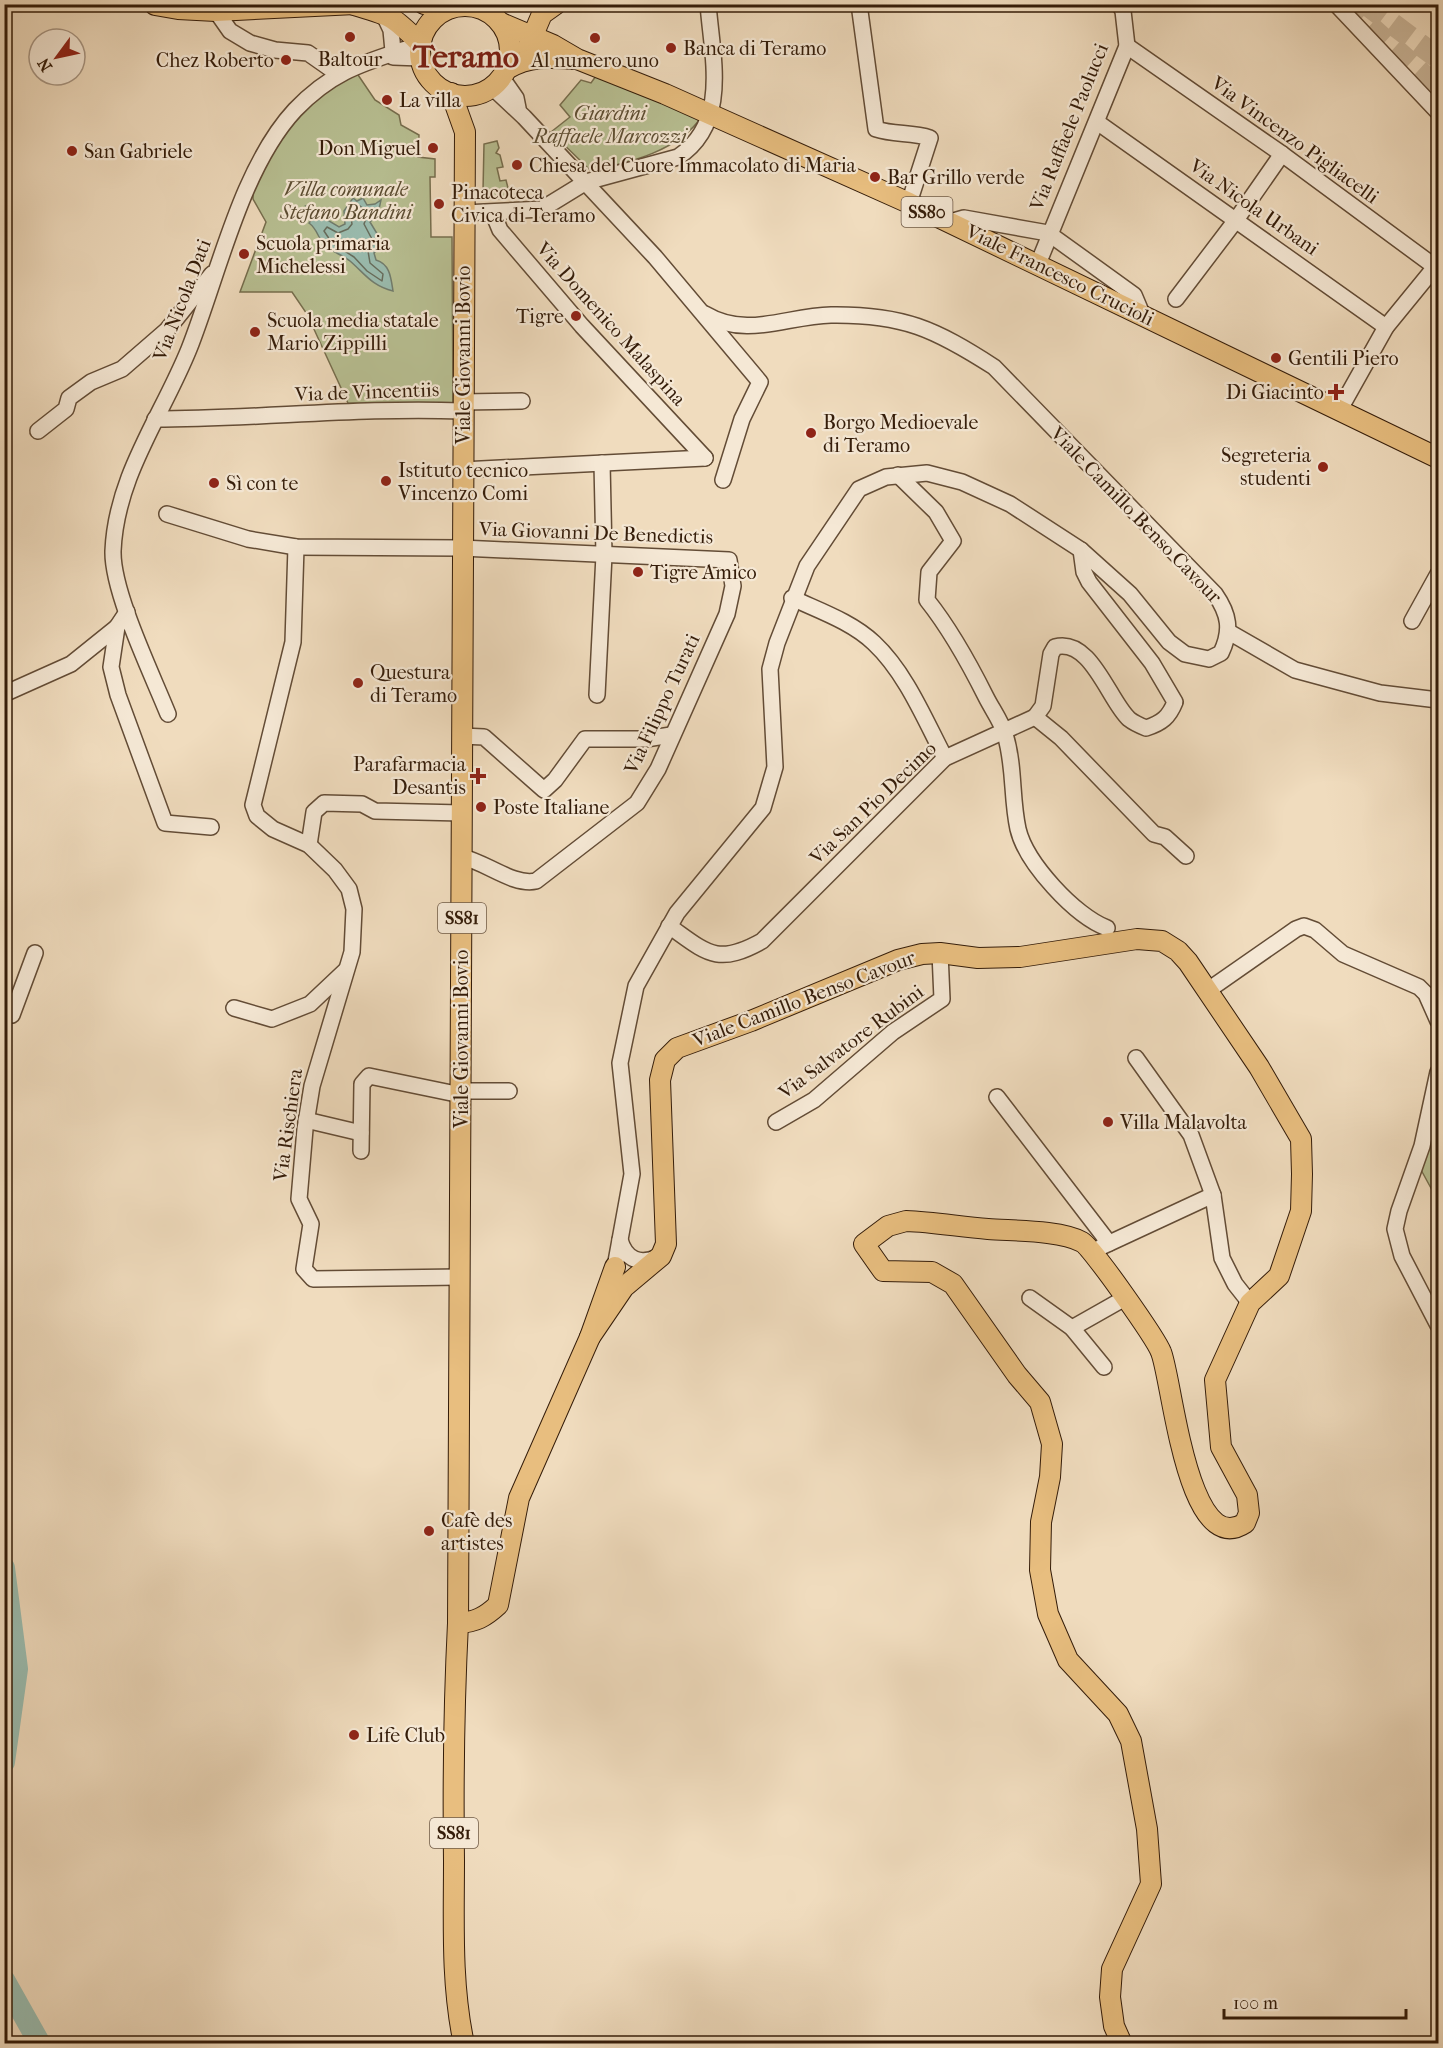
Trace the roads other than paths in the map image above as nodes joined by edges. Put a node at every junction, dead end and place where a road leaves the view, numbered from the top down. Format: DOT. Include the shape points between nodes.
graph roads {
  1 [pos="144,4"];
  2 [pos="424,4"];
  3 [pos="556,4"];
  4 [pos="708,4"];
  5 [pos="859,4"];
  6 [pos="1119,4"];
  7 [pos="1335,4"];
  8 [pos="156,5"];
  9 [pos="318,5"];
  10 [pos="355,5"];
  11 [pos="198,7"];
  12 [pos="448,9"];
  13 [pos="382,11"];
  14 [pos="496,13"];
  15 [pos="533,36"];
  16 [pos="1127,46"];
  17 [pos="421,51"];
  18 [pos="387,53"];
  19 [pos="577,59"];
  20 [pos="338,74"];
  21 [pos="501,77"];
  22 [pos="451,93"];
  23 [pos="1438,112"];
  24 [pos="710,116"];
  25 [pos="1097,122"];
  26 [pos="465,132"];
  27 [pos="1282,154"];
  28 [pos="586,182"];
  29 [pos="909,203"];
  30 [pos="464,213"];
  31 [pos="493,213"];
  32 [pos="1236,220"];
  33 [pos="950,222"];
  34 [pos="1048,233"];
  35 [pos="219,264"];
  36 [pos="1038,264"];
  37 [pos="1437,268"];
  38 [pos="1176,299"];
  39 [pos="705,314"];
  40 [pos="1142,314"];
  41 [pos="1386,327"];
  42 [pos="522,400"];
  43 [pos="462,407"];
  44 [pos="1340,409"];
  45 [pos="155,419"];
  46 [pos="38,431"];
  47 [pos="1438,458"];
  48 [pos="602,463"];
  49 [pos="462,470"];
  50 [pos="898,474"];
  51 [pos="723,480"];
  52 [pos="167,514"];
  53 [pos="296,547"];
  54 [pos="461,548"];
  55 [pos="1081,549"];
  56 [pos="604,555"];
  57 [pos="729,560"];
  58 [pos="1438,574"];
  59 [pos="792,598"];
  60 [pos="127,612"];
  61 [pos="1412,621"];
  62 [pos="117,627"];
  63 [pos="1229,632"];
  64 [pos="4,694"];
  65 [pos="597,695"];
  66 [pos="1438,700"];
  67 [pos="168,714"];
  68 [pos="1035,717"];
  69 [pos="1004,731"];
  70 [pos="671,735"];
  71 [pos="462,736"];
  72 [pos="945,758"];
  73 [pos="462,813"];
  74 [pos="211,827"];
  75 [pos="309,845"];
  76 [pos="1186,856"];
  77 [pos="462,857"];
  78 [pos="669,926"];
  79 [pos="1107,928"];
  80 [pos="35,953"];
  81 [pos="940,953"];
  82 [pos="345,971"];
  83 [pos="1207,991"];
  84 [pos="234,1008"];
  85 [pos="12,1015"];
  86 [pos="1438,1021"];
  87 [pos="1136,1058"];
  88 [pos="1438,1072"];
  89 [pos="509,1091"];
  90 [pos="461,1093"];
  91 [pos="997,1097"];
  92 [pos="306,1120"];
  93 [pos="776,1122"];
  94 [pos="362,1133"];
  95 [pos="362,1151"];
  96 [pos="1213,1195"];
  97 [pos="620,1240"];
  98 [pos="1109,1243"];
  99 [pos="1090,1251"];
  100 [pos="615,1267"];
  101 [pos="634,1268"];
  102 [pos="460,1277"];
  103 [pos="1030,1298"];
  104 [pos="1125,1298"];
  105 [pos="1250,1303"];
  106 [pos="1438,1325"];
  107 [pos="1071,1328"];
  108 [pos="590,1337"];
  109 [pos="1104,1367"];
  110 [pos="458,1623"];
  111 [pos="464,2043"];
  112 [pos="1122,2043"];
  1 -- 8 [label="main road"];
  2 -- 12 [label="main road"];
  3 -- 15 [label="main road" via="542,14"];
  4 -- 24 [label="street" via="716,92"];
  5 -- 29 [label="street" via="876,129 930,138"];
  6 -- 16 [label="street, Via Raffaele Paolucci"];
  7 -- 23 [label="street"];
  8 -- 11 [label="main road"];
  9 -- 10 [label="main road"];
  9 -- 11 [label="main road"];
  10 -- 13 [label="main road"];
  11 -- 20 [label="street" via="250,43 308,53"];
  12 -- 14 [label="main road" via="465,6"];
  12 -- 17 [label="main road" via="427,27"];
  13 -- 17 [label="main road" via="396,18"];
  13 -- 18 [label="street" via="391,30"];
  14 -- 15 [label="main road, Viale Francesco Crucioli / SS80"];
  14 -- 21 [label="main road" via="510,45"];
  15 -- 19 [label="main road, Viale Francesco Crucioli / SS80"];
  15 -- 21 [label="main road"];
  16 -- 25 [label="street, Via Raffaele Paolucci"];
  16 -- 27 [label="street, Via Vincenzo Pigliacelli"];
  17 -- 18 [label="street, Via Nicola Dati"];
  17 -- 22 [label="main road" via="431,79"];
  18 -- 20 [label="street, Via Nicola Dati"];
  19 -- 21 [label="main road, Viale Francesco Crucioli / SS80" via="539,57"];
  19 -- 24 [label="main road, Viale Francesco Crucioli / SS80"];
  20 -- 35 [label="street, Via Nicola Dati" via="281,127 244,192"];
  21 -- 22 [label="main road" via="467,96"];
  21 -- 26 [label="main road, SS81"];
  21 -- 28 [label="street" via="519,111"];
  22 -- 26 [label="main road, SS81"];
  24 -- 28 [label="street" via="694,144 678,157"];
  24 -- 29 [label="main road, Viale Francesco Crucioli / SS80"];
  25 -- 32 [label="street, Via Nicola Urbani"];
  25 -- 34 [label="street, Via Raffaele Paolucci"];
  26 -- 30 [label="main road, Viale Giovanni Bovio / SS81"];
  27 -- 32 [label="street"];
  27 -- 37 [label="street, Via Vincenzo Pigliacelli"];
  28 -- 31 [label="street" via="542,209"];
  28 -- 39 [label="street"];
  29 -- 33 [label="main road, Viale Francesco Crucioli / SS80"];
  30 -- 31 [label="street"];
  30 -- 43 [label="main road, Viale Giovanni Bovio / SS81"];
  31 -- 48 [label="street, Via Domenico Malaspina" via="500,230 582,326 705,458"];
  32 -- 38 [label="street"];
  32 -- 41 [label="street, Via Nicola Urbani"];
  33 -- 34 [label="street" via="964,218"];
  33 -- 36 [label="main road, Viale Francesco Crucioli / SS80"];
  34 -- 36 [label="street, Via Raffaele Paolucci"];
  34 -- 40 [label="street" via="1134,295"];
  35 -- 45 [label="street, Via Nicola Dati" via="188,351"];
  35 -- 46 [label="street" via="167,330 122,369 69,398 66,409"];
  36 -- 40 [label="main road, Viale Francesco Crucioli / SS80"];
  37 -- 41 [label="street"];
  39 -- 51 [label="street" via="760,382 742,419"];
  39 -- 63 [label="street, Viale Camillo Benso Cavour" via="720,323 748,327 828,315 886,318 927,328 956,343 994,367 1215,594 1227,612"];
  40 -- 44 [label="main road, Viale Francesco Crucioli / SS80"];
  41 -- 44 [label="street"];
  42 -- 43 [label="street, Via de Vincentiis"];
  43 -- 45 [label="street, Via de Vincentiis"];
  43 -- 49 [label="main road, Viale Giovanni Bovio / SS81"];
  44 -- 47 [label="main road, Viale Francesco Crucioli / SS80"];
  45 -- 60 [label="street, Via Nicola Dati" via="132,466 113,552"];
  48 -- 49 [label="street"];
  48 -- 56 [label="street"];
  49 -- 54 [label="main road, Viale Giovanni Bovio / SS81"];
  50 -- 55 [label="street" via="927,473 962,482 1010,504"];
  50 -- 59 [label="street" via="859,489 807,566"];
  50 -- 69 [label="street" via="936,512 953,541 929,572 927,600 960,645"];
  52 -- 53 [label="street, Via Giovanni De Benedictis" via="248,539"];
  53 -- 54 [label="street, Via Giovanni De Benedictis"];
  53 -- 75 [label="street, Via Rischiera" via="291,651 253,805 257,816 273,829"];
  54 -- 56 [label="street, Via Giovanni De Benedictis"];
  54 -- 71 [label="main road, Viale Giovanni Bovio / SS81"];
  55 -- 63 [label="street" via="1130,594 1169,642 1185,654 1209,659 1221,653"];
  55 -- 68 [label="street" via="1089,582 1152,663 1175,702 1170,715 1160,724 1146,728 1130,720 1090,662 1062,645 1051,654 1043,706"];
  56 -- 57 [label="street, Via Giovanni De Benedictis"];
  56 -- 65 [label="street"];
  57 -- 70 [label="street, Via Filippo Turati" via="733,586 727,614"];
  58 -- 61 [label="street"];
  59 -- 72 [label="street" via="846,623 874,642 896,670"];
  59 -- 78 [label="street" via="770,669 775,767 763,808"];
  60 -- 62 [label="street"];
  60 -- 67 [label="street, Via Nicola Dati"];
  62 -- 64 [label="street" via="71,664"];
  62 -- 74 [label="street" via="111,667 165,823"];
  63 -- 66 [label="street" via="1295,670 1380,693"];
  68 -- 69 [label="street, Via San Pio Decimo"];
  68 -- 76 [label="street" via="1061,738 1155,834 1165,837"];
  69 -- 72 [label="street, Via San Pio Decimo"];
  69 -- 79 [label="street" via="1021,839 1061,895 1091,921"];
  70 -- 71 [label="street" via="585,739 544,790 484,737"];
  70 -- 77 [label="street, Via Filippo Turati" via="658,769 637,803 548,875 525,883"];
  71 -- 73 [label="main road, Viale Giovanni Bovio / SS81"];
  72 -- 78 [label="street, Via San Pio Decimo" via="762,941 744,951 719,956"];
  73 -- 75 [label="street" via="375,811 362,804 324,803 314,813"];
  73 -- 77 [label="main road, Viale Giovanni Bovio / SS81"];
  75 -- 82 [label="street, Via Rischiera" via="336,870 349,889 354,909 352,952"];
  77 -- 90 [label="main road, Viale Giovanni Bovio / SS81"];
  78 -- 97 [label="street" via="636,986 621,1050 632,1174"];
  80 -- 85 [label="street"];
  81 -- 83 [label="main road, Viale Camillo Benso Cavour" via="978,958 1020,957 1137,939 1162,941 1179,951"];
  81 -- 93 [label="street, Via Salvatore Rubini" via="942,999 893,1032 814,1100"];
  81 -- 101 [label="main road, Viale Camillo Benso Cavour" via="898,960 684,1044 664,1060 660,1080 666,1244 661,1256"];
  82 -- 84 [label="street" via="310,1004 272,1018"];
  82 -- 92 [label="street, Via Rischiera"];
  83 -- 86 [label="street" via="1304,926 1315,930 1343,954 1419,987"];
  83 -- 105 [label="main road, Viale Camillo Benso Cavour" via="1301,1139 1301,1211 1279,1276"];
  87 -- 96 [label="street" via="1191,1135"];
  88 -- 106 [label="street" via="1422,1146 1395,1229 1402,1256"];
  89 -- 90 [label="street"];
  90 -- 94 [label="street" via="369,1076 362,1084"];
  90 -- 102 [label="main road, Viale Giovanni Bovio / SS81"];
  91 -- 98 [label="street"];
  92 -- 94 [label="street"];
  92 -- 102 [label="street, Via Rischiera" via="299,1198 311,1224 304,1269 313,1279"];
  94 -- 95 [label="street"];
  96 -- 98 [label="street"];
  96 -- 105 [label="street" via="1222,1258"];
  97 -- 100 [label="street"];
  97 -- 101 [label="street"];
  98 -- 99 [label="street"];
  99 -- 104 [label="main road"];
  99 -- 112 [label="main road" via="1083,1242 1038,1232 906,1221 888,1226 864,1244 883,1271 932,1272 953,1284 1040,1402 1052,1444 1041,1522 1040,1570 1048,1614 1068,1660 1118,1714 1131,1741 1147,1828 1150,1884 1112,1968 1110,1997 1114,2026"];
  100 -- 101 [label="street" via="627,1260"];
  100 -- 108 [label="main road"];
  101 -- 108 [label="main road, Viale Camillo Benso Cavour"];
  102 -- 110 [label="main road, Viale Giovanni Bovio / SS81"];
  103 -- 107 [label="street"];
  104 -- 105 [label="main road" via="1161,1351 1176,1432 1200,1503 1217,1524 1229,1528 1245,1524 1249,1513 1247,1495 1221,1447 1215,1380"];
  104 -- 107 [label="street"];
  107 -- 109 [label="street"];
  108 -- 110 [label="main road" via="519,1498 498,1605 473,1622"];
  110 -- 111 [label="main road, SS81" via="454,1689 454,1934"];
}
